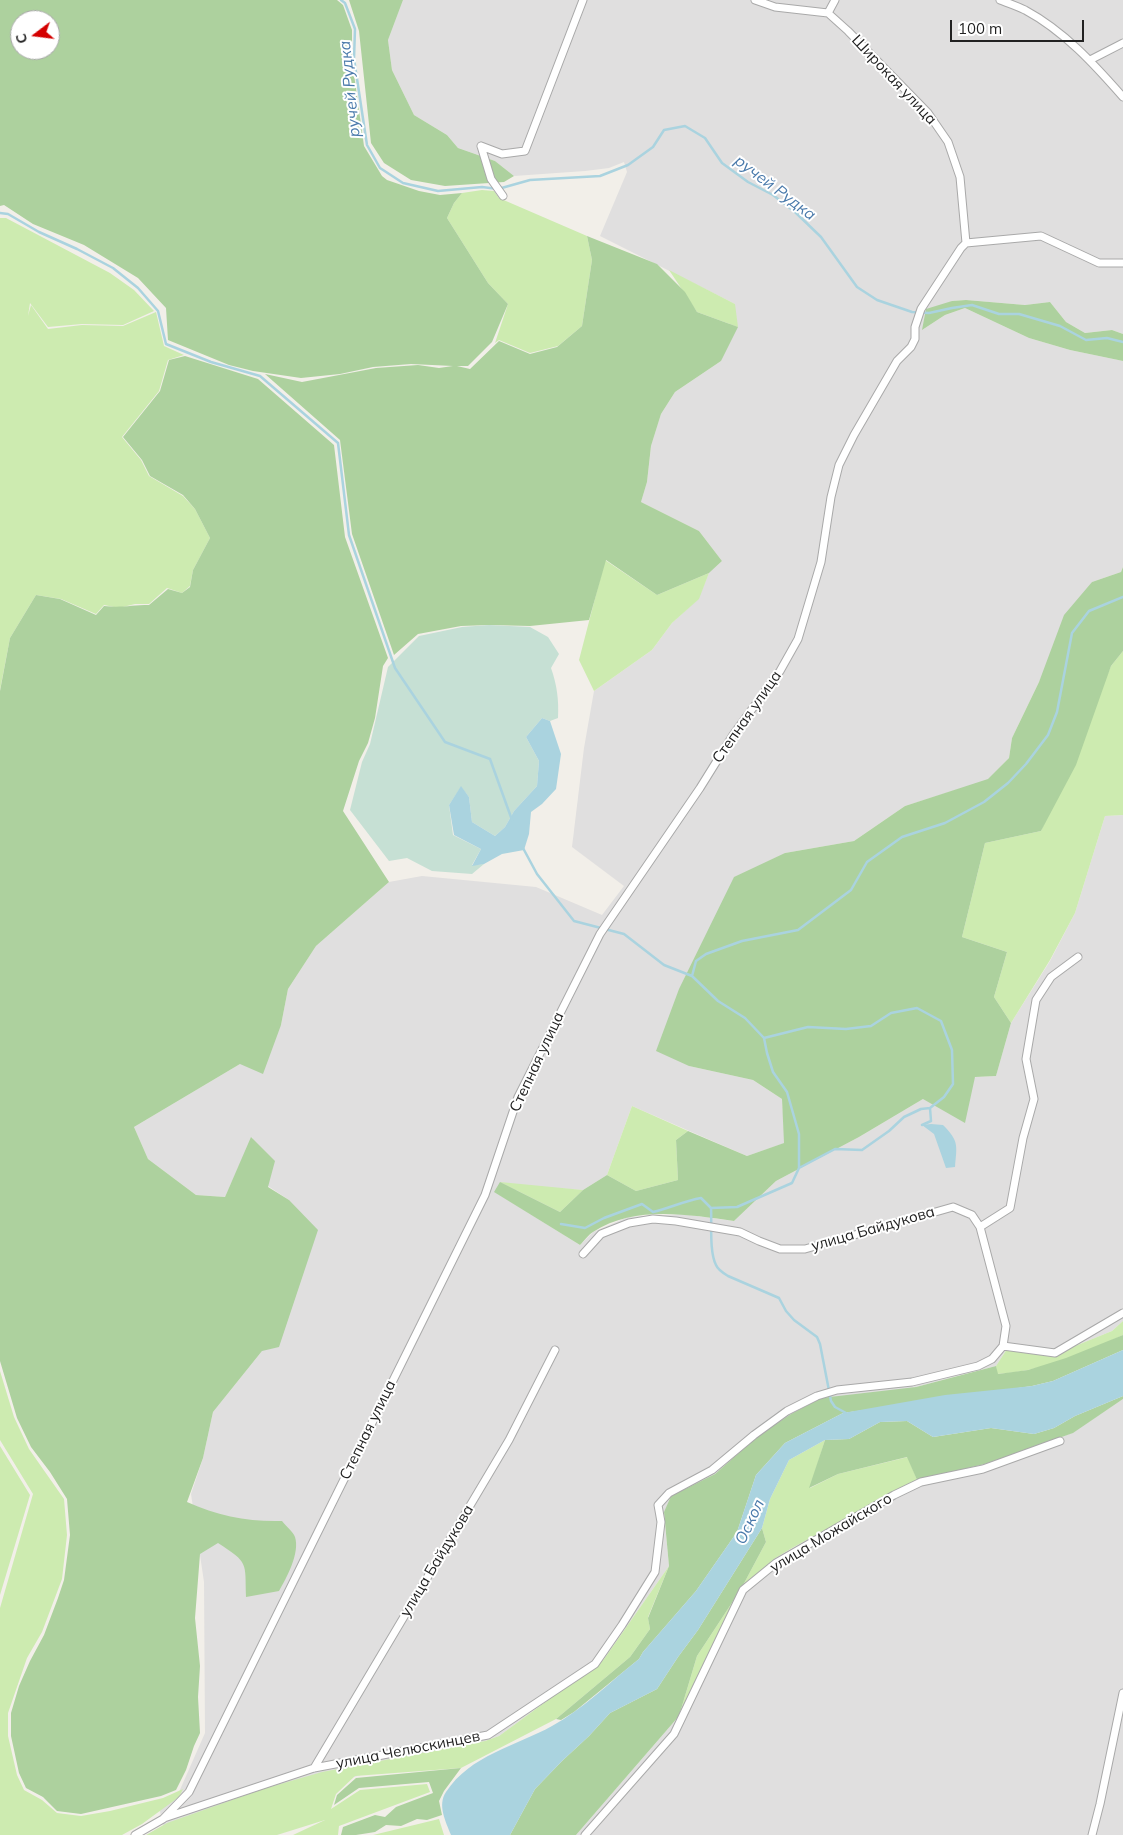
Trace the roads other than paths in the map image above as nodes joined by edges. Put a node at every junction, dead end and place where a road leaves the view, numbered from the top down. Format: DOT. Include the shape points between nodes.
graph roads {
  1 [pos="583,0"];
  2 [pos="755,0"];
  3 [pos="835,0"];
  4 [pos="1000,0"];
  5 [pos="828,13"];
  6 [pos="1123,43"];
  7 [pos="1090,60"];
  8 [pos="1123,97"];
  9 [pos="503,196"];
  10 [pos="966,242"];
  11 [pos="1123,263"];
  12 [pos="1078,957"];
  13 [pos="980,1227"];
  14 [pos="583,1254"];
  15 [pos="1123,1312"];
  16 [pos="1003,1346"];
  17 [pos="554,1350"];
  18 [pos="1060,1441"];
  19 [pos="1123,1693"];
  20 [pos="314,1768"];
  21 [pos="163,1819"];
  22 [pos="135,1835"];
  23 [pos="585,1835"];
  24 [pos="1092,1835"];
  1 -- 9 [label="street" via="525,150 502,154 481,146 490,179"];
  2 -- 5 [label="street" via="775,7"];
  3 -- 5 [label="street"];
  4 -- 7 [label="street" via="1025,11 1060,34"];
  5 -- 10 [label="street, Широкая улица" via="928,113 948,142 960,177"];
  6 -- 7 [label="street"];
  7 -- 8 [label="street"];
  10 -- 11 [label="street" via="1041,236 1099,263"];
  10 -- 21 [label="street, Степная улица" via="919,313 911,347 897,361 840,465 831,497 821,562 798,639 780,672 733,735 600,934 518,1097 485,1195 189,1792"];
  12 -- 13 [label="street" via="1051,977 1036,1000 1026,1059 1034,1099 1010,1208"];
  13 -- 14 [label="street, улица Байдукова" via="972,1215 953,1206 805,1249 780,1249 740,1232 653,1219 629,1223 600,1234"];
  13 -- 16 [label="street" via="1006,1326"];
  15 -- 16 [label="street" via="1055,1353"];
  16 -- 20 [label="street, улица Челюскинцев" via="992,1359 978,1366 912,1382 837,1390 817,1396 787,1411 712,1470 669,1492 658,1505 661,1522 655,1572 596,1664 488,1735"];
  17 -- 20 [label="street, улица Байдукова" via="509,1440"];
  18 -- 23 [label="street, улица Можайского" via="983,1469 921,1482 776,1563 743,1590 674,1734"];
  19 -- 24 [label="street"];
  20 -- 21 [label="street, улица Челюскинцев"];
  21 -- 22 [label="street, Степная улица"];
}
